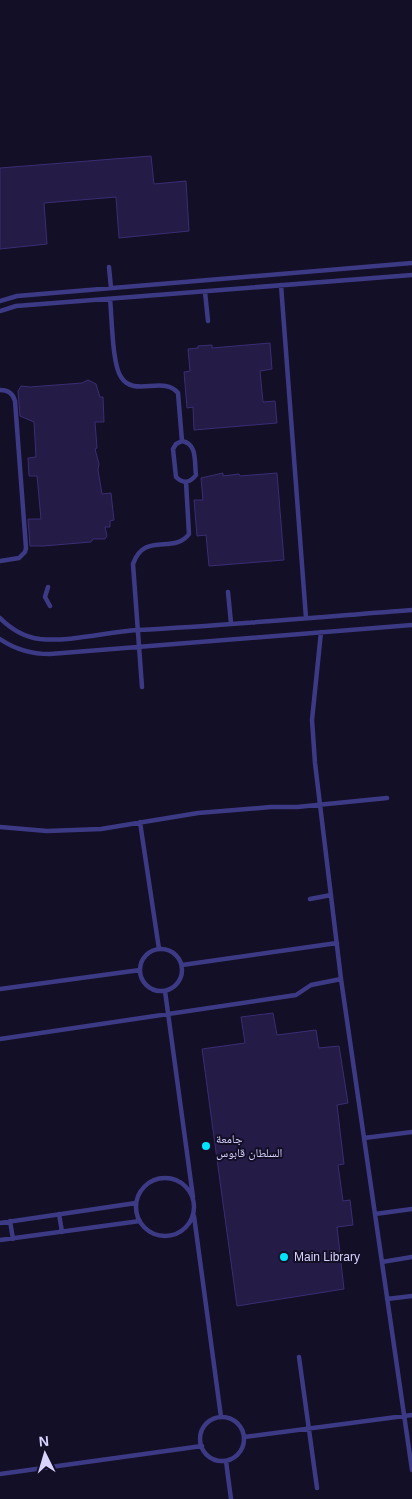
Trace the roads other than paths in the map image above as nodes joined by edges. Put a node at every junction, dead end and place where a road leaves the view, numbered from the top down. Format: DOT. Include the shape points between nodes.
graph roads {
  1 [pos="412,263"];
  2 [pos="109,266"];
  3 [pos="412,275"];
  4 [pos="281,286"];
  5 [pos="111,288"];
  6 [pos="205,292"];
  7 [pos="110,299"];
  8 [pos="0,301"];
  9 [pos="0,312"];
  10 [pos="208,321"];
  11 [pos="0,390"];
  12 [pos="182,441"];
  13 [pos="186,482"];
  14 [pos="0,561"];
  15 [pos="48,587"];
  16 [pos="228,592"];
  17 [pos="50,606"];
  18 [pos="412,610"];
  19 [pos="0,618"];
  20 [pos="306,618"];
  21 [pos="231,624"];
  22 [pos="412,625"];
  23 [pos="138,630"];
  24 [pos="321,632"];
  25 [pos="0,639"];
  26 [pos="139,647"];
  27 [pos="142,687"];
  28 [pos="387,798"];
  29 [pos="319,804"];
  30 [pos="140,822"];
  31 [pos="0,827"];
  32 [pos="331,895"];
  33 [pos="310,899"];
  34 [pos="337,943"];
  35 [pos="159,949"];
  36 [pos="182,965"];
  37 [pos="140,970"];
  38 [pos="341,979"];
  39 [pos="0,989"];
  40 [pos="165,991"];
  41 [pos="170,1014"];
  42 [pos="0,1039"];
  43 [pos="412,1132"];
  44 [pos="364,1138"];
  45 [pos="193,1197"];
  46 [pos="136,1203"];
  47 [pos="412,1209"];
  48 [pos="59,1214"];
  49 [pos="375,1214"];
  50 [pos="194,1216"];
  51 [pos="10,1221"];
  52 [pos="140,1221"];
  53 [pos="0,1223"];
  54 [pos="62,1232"];
  55 [pos="12,1238"];
  56 [pos="0,1240"];
  57 [pos="412,1257"];
  58 [pos="382,1262"];
  59 [pos="412,1296"];
  60 [pos="387,1299"];
  61 [pos="299,1357"];
  62 [pos="412,1415"];
  63 [pos="404,1416"];
  64 [pos="221,1418"];
  65 [pos="309,1429"];
  66 [pos="244,1437"];
  67 [pos="202,1446"];
  68 [pos="226,1461"];
  69 [pos="412,1470"];
  70 [pos="0,1474"];
  71 [pos="317,1488"];
  72 [pos="232,1499"];
  1 -- 5 [label="lane"];
  2 -- 5 [label="lane"];
  3 -- 4 [label="lane"];
  4 -- 6 [label="lane"];
  4 -- 20 [label="lane"];
  5 -- 8 [label="lane" via="17,296"];
  6 -- 7 [label="lane"];
  6 -- 10 [label="lane"];
  7 -- 9 [label="lane" via="16,306"];
  7 -- 12 [label="lane" via="116,366 121,377 137,386 174,388 178,393"];
  11 -- 14 [label="lane" via="9,391 15,401 26,548 20,558"];
  12 -- 13 [label="lane" via="173,449 176,477"];
  12 -- 13 [label="lane" via="193,447 196,476"];
  13 -- 23 [label="lane" via="189,534 181,542 146,547 136,555 133,564"];
  15 -- 17 [label="lane" via="45,597"];
  16 -- 21 [label="lane"];
  18 -- 20 [label="lane"];
  19 -- 23 [label="lane" via="25,636 39,639"];
  20 -- 21 [label="lane"];
  21 -- 23 [label="lane"];
  22 -- 24 [label="lane"];
  23 -- 26 [label="lane"];
  24 -- 26 [label="lane"];
  24 -- 29 [label="lane" via="312,720"];
  25 -- 26 [label="lane" via="21,651 35,654"];
  26 -- 27 [label="lane"];
  28 -- 29 [label="lane"];
  29 -- 30 [label="lane" via="198,813"];
  29 -- 32 [label="lane"];
  30 -- 31 [label="lane" via="101,829 47,831"];
  30 -- 35 [label="lane"];
  32 -- 33 [label="lane"];
  32 -- 34 [label="lane"];
  34 -- 36 [label="lane"];
  34 -- 38 [label="lane"];
  35 -- 36 [label="lane" via="174,953"];
  35 -- 37 [label="lane" via="148,954"];
  36 -- 40 [label="lane" via="180,982"];
  37 -- 39 [label="lane"];
  37 -- 40 [label="lane" via="145,984 151,989"];
  38 -- 41 [label="lane" via="311,986 296,994"];
  38 -- 44 [label="lane"];
  40 -- 41 [label="lane"];
  41 -- 42 [label="lane"];
  41 -- 45 [label="lane"];
  43 -- 44 [label="lane"];
  44 -- 49 [label="lane"];
  45 -- 46 [label="lane" via="180,1182 161,1178 143,1188"];
  45 -- 50 [label="lane"];
  46 -- 48 [label="lane"];
  46 -- 52 [label="lane"];
  47 -- 49 [label="lane"];
  48 -- 51 [label="lane"];
  48 -- 54 [label="lane"];
  49 -- 58 [label="lane"];
  50 -- 52 [label="lane" via="182,1231 164,1236 146,1229"];
  50 -- 64 [label="lane"];
  51 -- 53 [label="lane"];
  51 -- 55 [label="lane"];
  52 -- 54 [label="lane"];
  54 -- 55 [label="lane"];
  55 -- 56 [label="lane"];
  57 -- 58 [label="lane"];
  58 -- 60 [label="lane"];
  59 -- 60 [label="lane"];
  60 -- 63 [label="lane"];
  61 -- 65 [label="lane"];
  62 -- 63 [label="lane"];
  63 -- 65 [label="lane"];
  63 -- 69 [label="lane"];
  64 -- 66 [label="lane" via="229,1418 236,1423"];
  64 -- 67 [label="lane" via="212,1420 201,1432"];
  65 -- 66 [label="lane"];
  65 -- 71 [label="lane"];
  66 -- 68 [label="lane" via="240,1452"];
  67 -- 68 [label="lane" via="212,1459"];
  67 -- 70 [label="lane"];
  68 -- 72 [label="lane"];
}
